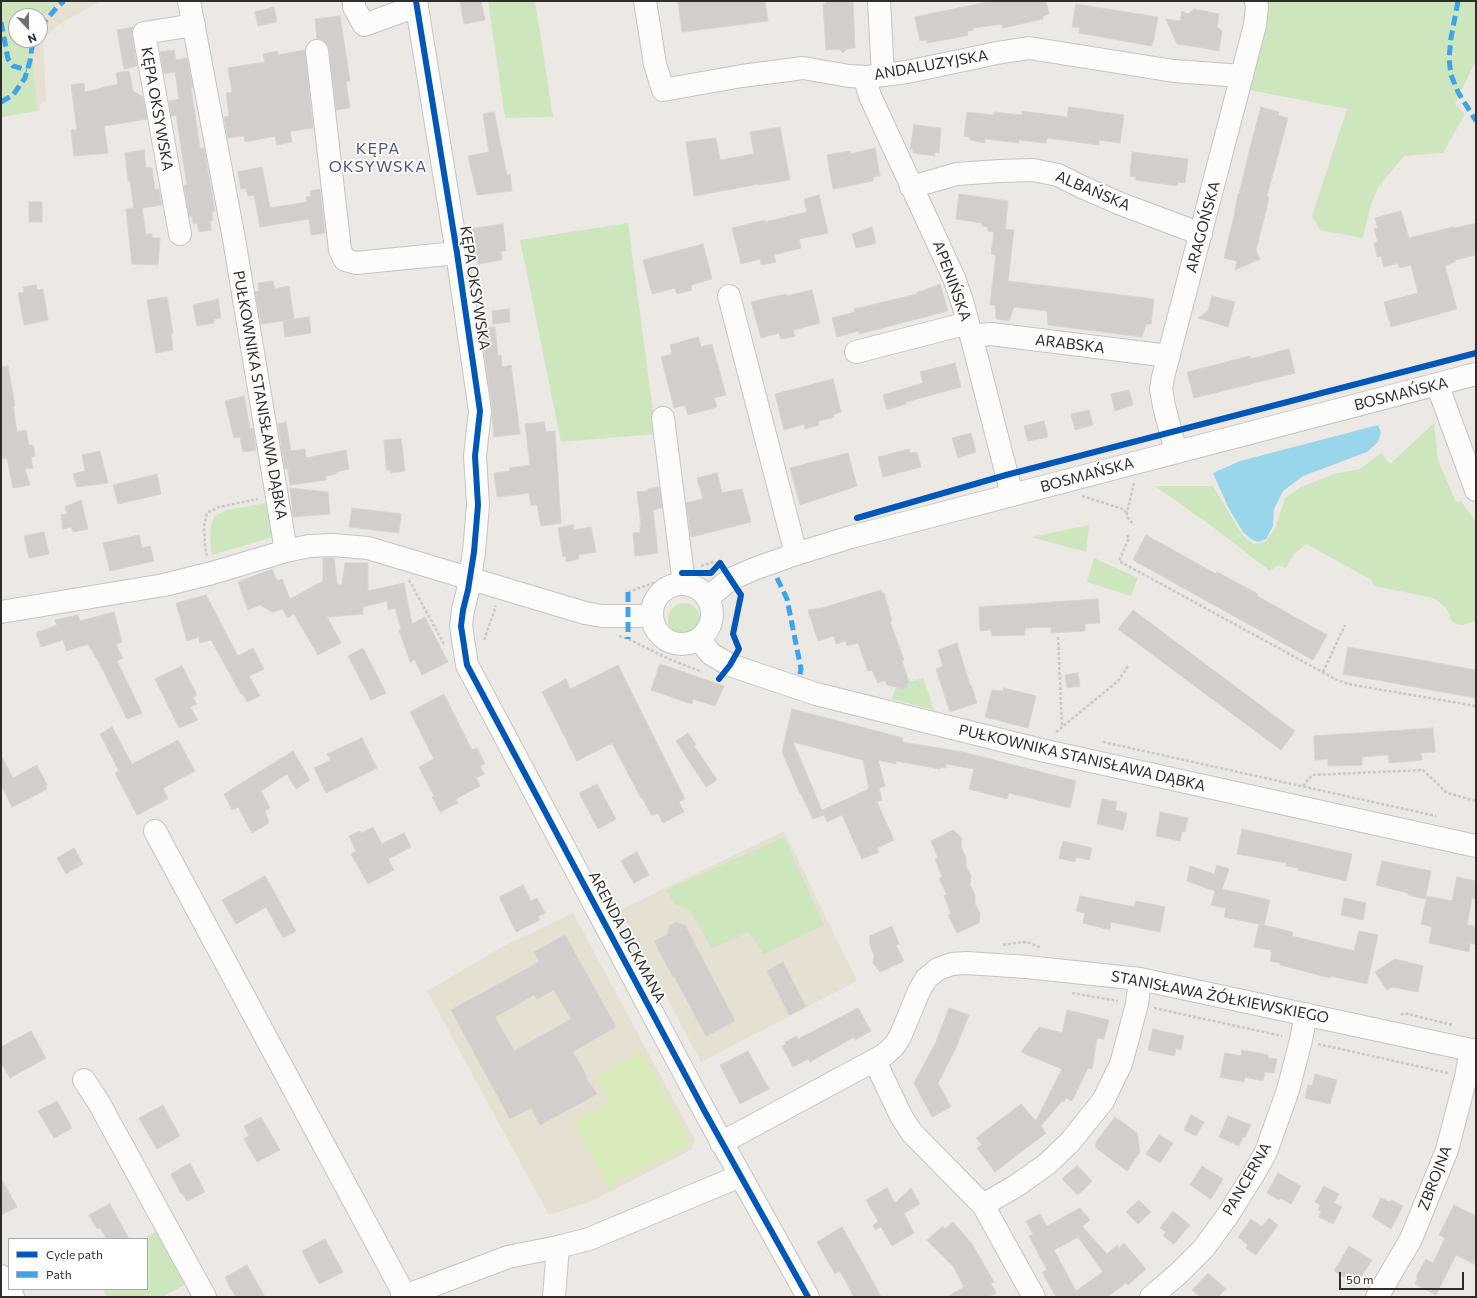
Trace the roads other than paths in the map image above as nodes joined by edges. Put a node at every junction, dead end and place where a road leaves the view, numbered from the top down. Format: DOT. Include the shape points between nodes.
graph roads {
  1 [pos="189,1"];
  2 [pos="354,1"];
  3 [pos="645,1"];
  4 [pos="879,1"];
  5 [pos="1256,1"];
  6 [pos="416,4"];
  7 [pos="194,25"];
  8 [pos="317,51"];
  9 [pos="875,76"];
  10 [pos="1242,76"];
  11 [pos="911,187"];
  12 [pos="180,234"];
  13 [pos="1201,234"];
  14 [pos="457,253"];
  15 [pos="729,296"];
  16 [pos="969,330"];
  17 [pos="856,352"];
  18 [pos="1169,356"];
  19 [pos="1476,374"];
  20 [pos="1437,384"];
  21 [pos="663,418"];
  22 [pos="1176,452"];
  23 [pos="1476,490"];
  24 [pos="1012,495"];
  25 [pos="286,551"];
  26 [pos="796,554"];
  27 [pos="683,579"];
  28 [pos="470,580"];
  29 [pos="708,597"];
  30 [pos="1,612"];
  31 [pos="652,616"];
  32 [pos="700,640"];
  33 [pos="155,831"];
  34 [pos="1476,846"];
  35 [pos="1140,979"];
  36 [pos="1306,1014"];
  37 [pos="1473,1050"];
  38 [pos="875,1061"];
  39 [pos="84,1080"];
  40 [pos="721,1143"];
  41 [pos="740,1176"];
  42 [pos="983,1205"];
  43 [pos="558,1248"];
  44 [pos="1,1276"];
  45 [pos="8,1288"];
  46 [pos="403,1296"];
  47 [pos="205,1297"];
  48 [pos="554,1297"];
  49 [pos="808,1297"];
  50 [pos="1034,1297"];
  51 [pos="1151,1297"];
  52 [pos="1377,1297"];
  1 -- 7 [label="street"];
  2 -- 6 [label="street" via="354,7 364,25"];
  3 -- 9 [label="street, ANDALUZYJSKA" via="655,64 663,90 803,68 849,76"];
  4 -- 9 [label="street, APENIŃSKA"];
  5 -- 10 [label="street, ARAGOŃSKA" via="1255,25"];
  6 -- 14 [label="street, KĘPA OKSYWSKA"];
  7 -- 12 [label="street, KĘPA OKSYWSKA" via="144,33"];
  7 -- 25 [label="street, PUŁKOWNIKA STANISŁAWA DĄBKA" via="234,239"];
  8 -- 14 [label="street, KĘPA OKSYWSKA" via="340,250 345,260 356,263"];
  9 -- 10 [label="street, ANDALUZYJSKA" via="1029,48 1174,71"];
  9 -- 11 [label="street, APENIŃSKA" via="867,86 870,96"];
  10 -- 13 [label="street, ARAGOŃSKA"];
  11 -- 13 [label="street, ALBAŃSKA" via="956,174 1033,170 1058,175 1121,204"];
  11 -- 16 [label="street, APENIŃSKA" via="954,278"];
  13 -- 18 [label="street, ARAGOŃSKA"];
  14 -- 28 [label="street, KĘPA OKSYWSKA" via="480,411 475,456 478,505"];
  15 -- 26 [label="street"];
  16 -- 17 [label="street, ARABSKA"];
  16 -- 18 [label="street, ARABSKA"];
  16 -- 24 [label="street, APENIŃSKA"];
  18 -- 22 [label="street, ARAGOŃSKA" via="1161,389"];
  19 -- 20 [label="street, BOSMAŃSKA"];
  20 -- 22 [label="street, BOSMAŃSKA"];
  20 -- 23 [label="street"];
  21 -- 27 [label="street"];
  22 -- 24 [label="street, BOSMAŃSKA"];
  24 -- 26 [label="street, BOSMAŃSKA"];
  25 -- 28 [label="street" via="309,546 333,545 368,548"];
  25 -- 30 [label="street" via="164,585"];
  26 -- 29 [label="street, BOSMAŃSKA" via="731,579"];
  27 -- 29 [label="street"];
  27 -- 31 [label="street" via="658,595 653,605"];
  28 -- 31 [label="street" via="591,614 615,617"];
  28 -- 40 [label="street, ARENDA DICKMANA" via="461,626 467,665"];
  29 -- 32 [label="street" via="712,608 712,620 708,631"];
  31 -- 32 [label="street" via="658,633 665,640 682,645"];
  32 -- 34 [label="street, PUŁKOWNIKA STANISŁAWA DĄBKA" via="711,654 730,665 836,699 1041,750"];
  33 -- 46 [label="street"];
  35 -- 36 [label="street, STANISŁAWA ŻÓŁKIEWSKIEGO"];
  35 -- 38 [label="street, STANISŁAWA ŻÓŁKIEWSKIEGO" via="1027,967 952,964 938,969 926,980 900,1037 894,1046"];
  35 -- 42 [label="street" via="1137,1004 1121,1064 1103,1101 1070,1142 1047,1164"];
  36 -- 37 [label="street, STANISŁAWA ŻÓŁKIEWSKIEGO"];
  36 -- 51 [label="street, PANCERNA" via="1302,1040 1288,1090 1266,1152 1228,1215 1204,1248"];
  37 -- 52 [label="street, ZBROJNA" via="1447,1150 1414,1232"];
  38 -- 40 [label="street, STANISŁAWA ŻÓŁKIEWSKIEGO"];
  38 -- 42 [label="street" via="901,1116 912,1133"];
  39 -- 47 [label="street"];
  40 -- 41 [label="street, ARENDA DICKMANA"];
  41 -- 43 [label="street" via="589,1239"];
  41 -- 49 [label="street, ARENDA DICKMANA"];
  42 -- 50 [label="street"];
  43 -- 46 [label="street" via="508,1257"];
  43 -- 48 [label="street"];
  44 -- 45 [label="street"];
}
